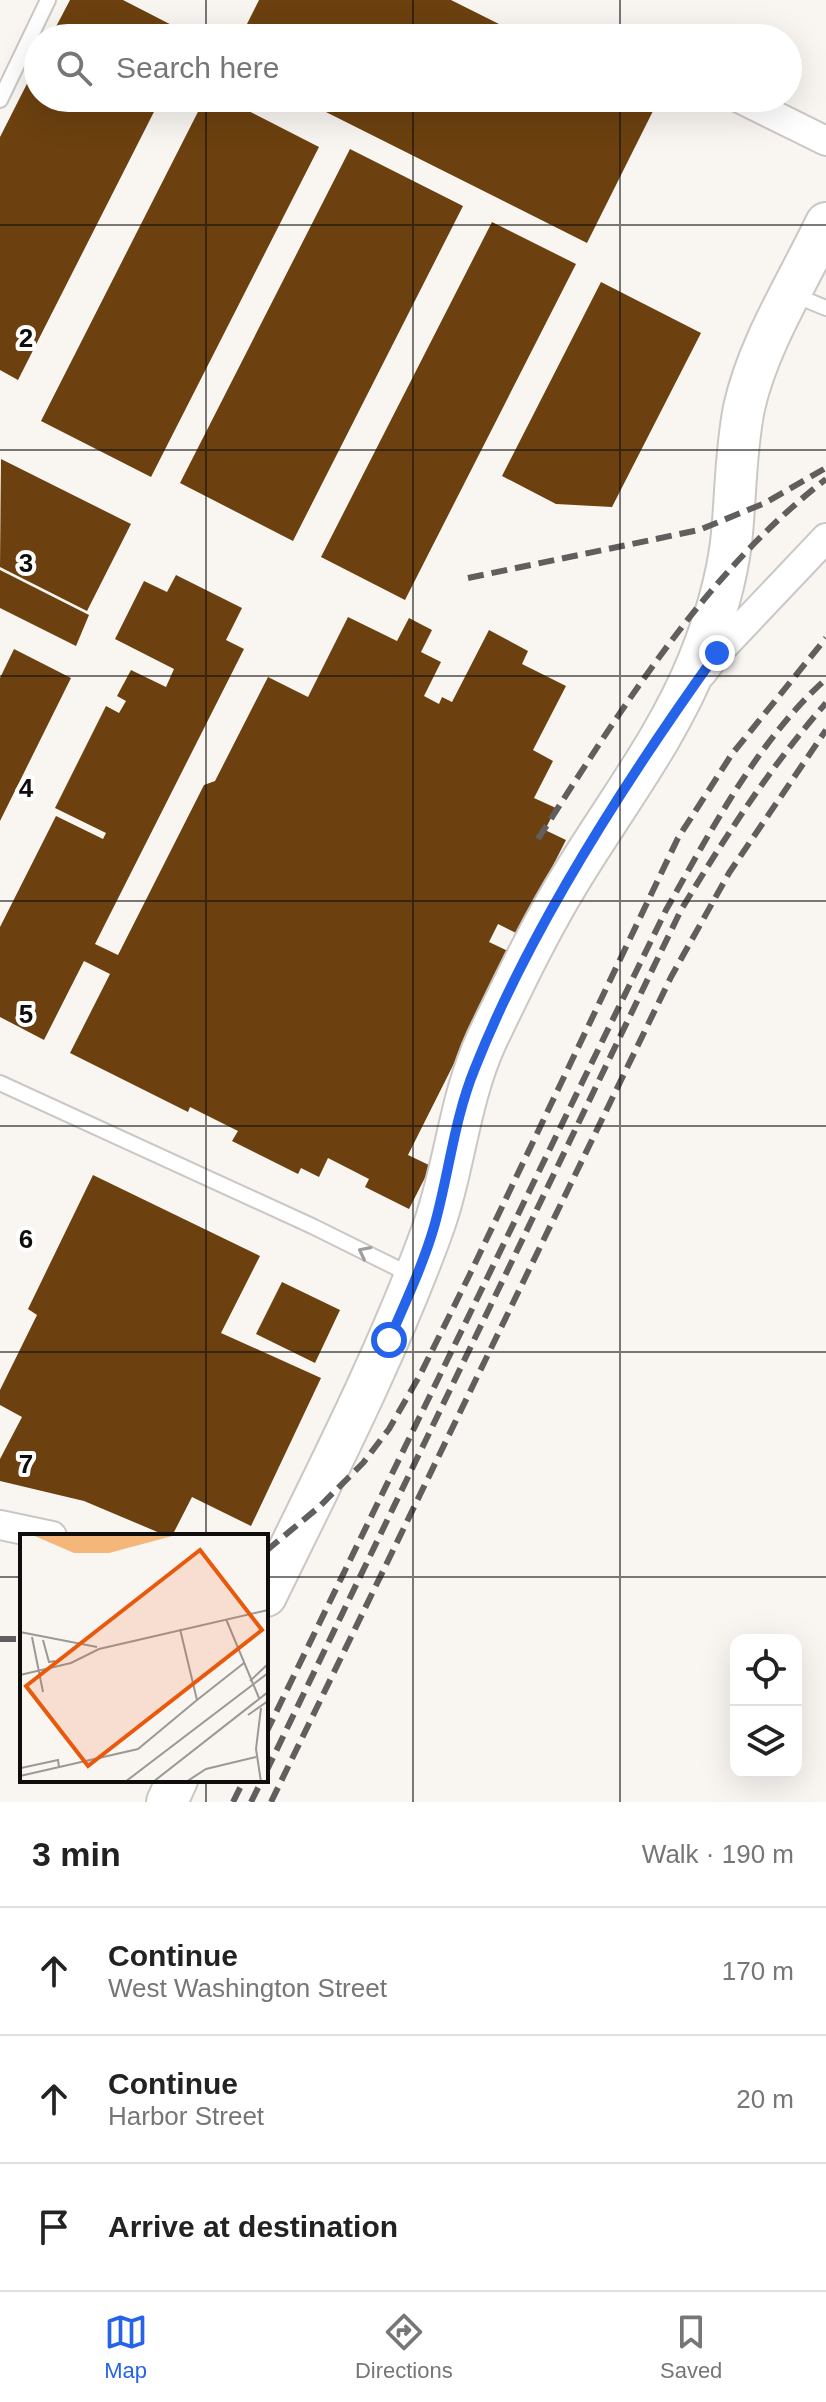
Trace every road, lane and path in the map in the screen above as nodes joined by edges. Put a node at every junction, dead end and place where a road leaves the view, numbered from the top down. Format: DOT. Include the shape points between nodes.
graph roads {
  1 [pos="48,0"];
  2 [pos="36,24"];
  3 [pos="24,50"];
  4 [pos="0,100"];
  5 [pos="767,112"];
  6 [pos="826,141"];
  7 [pos="826,223"];
  8 [pos="809,301"];
  9 [pos="826,538"];
  10 [pos="674,713"];
  11 [pos="0,1083"];
  12 [pos="415,1277"];
  13 [pos="0,1525"];
  14 [pos="43,1534"];
  15 [pos="268,1592"];
  16 [pos="176,1782"];
  17 [pos="167,1802"];
  1 -- 2 [label="lane"];
  3 -- 4 [label="lane"];
  5 -- 6 [label="street"];
  7 -- 8 [label="street"];
  8 -- 10 [label="street" via="745,404 731,543 718,603"];
  9 -- 10 [label="street" via="717,653"];
  10 -- 12 [label="street" via="571,879 482,1050 465,1092 434,1228"];
  12 -- 11 [label="lane, one-way"];
  12 -- 15 [label="street"];
  13 -- 14 [label="street"];
  16 -- 17 [label="street"];
}
